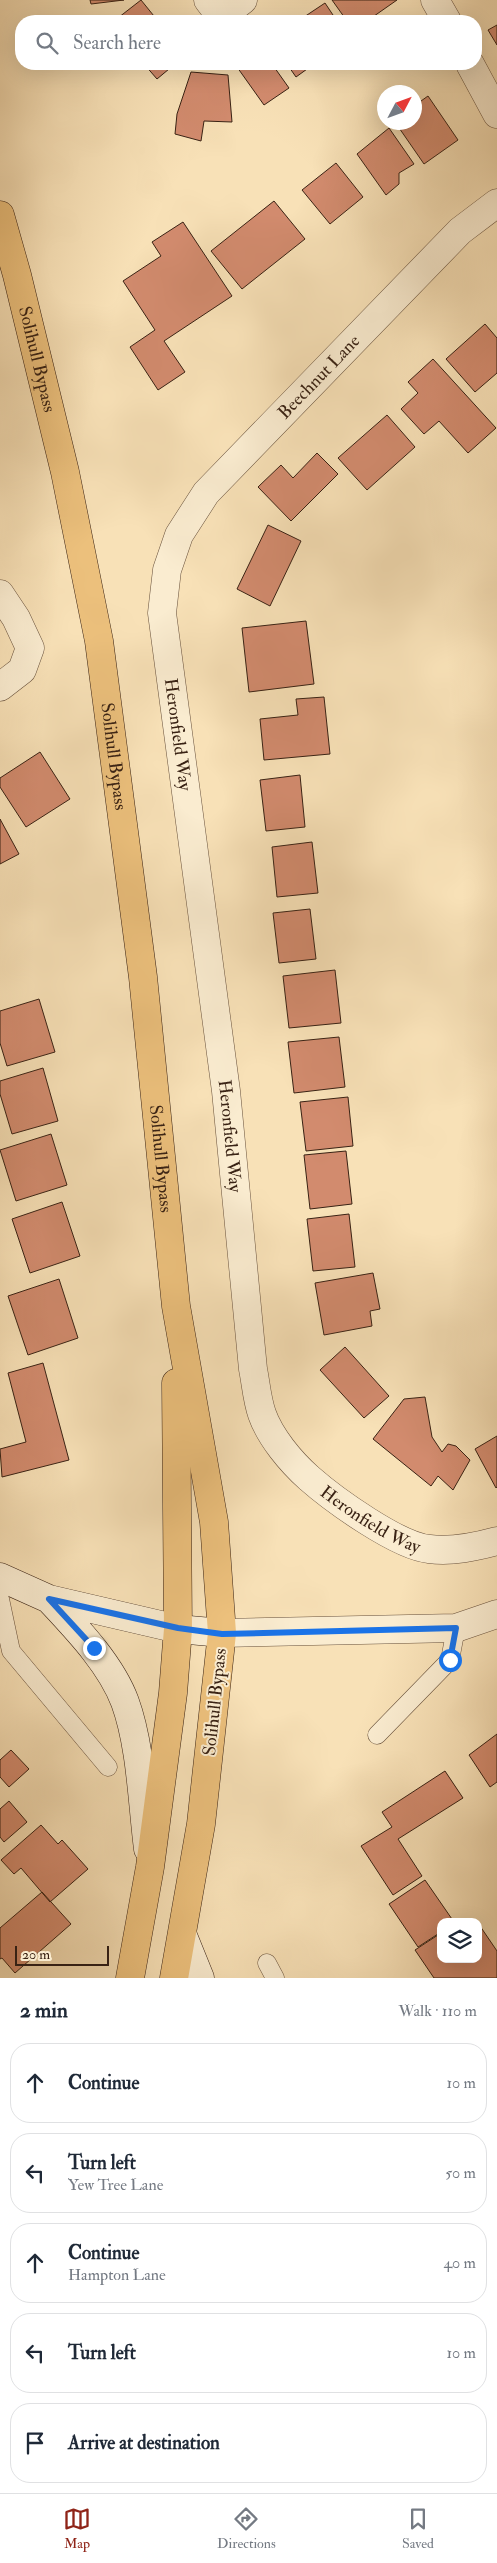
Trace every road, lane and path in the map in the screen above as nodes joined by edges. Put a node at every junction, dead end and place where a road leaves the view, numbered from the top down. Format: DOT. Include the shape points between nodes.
graph roads {
  1 [pos="208,0"];
  2 [pos="243,0"];
  3 [pos="435,0"];
  4 [pos="219,15"];
  5 [pos="224,15"];
  6 [pos="444,15"];
  7 [pos="473,70"];
  8 [pos="497,114"];
  9 [pos="497,203"];
  10 [pos="0,215"];
  11 [pos="167,570"];
  12 [pos="0,594"];
  13 [pos="0,687"];
  14 [pos="176,1306"];
  15 [pos="497,1541"];
  16 [pos="0,1578"];
  17 [pos="0,1599"];
  18 [pos="49,1599"];
  19 [pos="497,1614"];
  20 [pos="178,1628"];
  21 [pos="456,1628"];
  22 [pos="222,1634"];
  23 [pos="377,1735"];
  24 [pos="108,1767"];
  25 [pos="150,1867"];
  26 [pos="183,1936"];
  27 [pos="130,1978"];
  28 [pos="174,1978"];
  29 [pos="200,1978"];
  1 -- 4 [label="street"];
  2 -- 5 [label="street"];
  3 -- 6 [label="street"];
  7 -- 8 [label="street"];
  9 -- 11 [label="street, Beechnut Lane" via="460,231 206,493 179,536"];
  10 -- 14 [label="highway, Solihull Bypass" via="18,275 66,472 99,641 143,977"];
  11 -- 15 [label="street, Heronfield Way" via="162,613 226,1091 253,1370 262,1414 274,1438 309,1478 385,1532 408,1544 429,1549 472,1548"];
  12 -- 13 [label="street" via="30,648 22,670"];
  14 -- 20 [label="highway, Solihull Bypass"];
  14 -- 22 [label="highway, Solihull Bypass" via="214,1522"];
  16 -- 18 [label="street"];
  17 -- 24 [label="lane" via="11,1651"];
  18 -- 20 [label="street"];
  18 -- 25 [label="street" via="94,1648 125,1700 135,1737"];
  19 -- 21 [label="street"];
  20 -- 22 [label="street"];
  20 -- 25 [label="highway, Solihull Bypass" via="173,1693"];
  21 -- 22 [label="street"];
  21 -- 23 [label="lane" via="450,1660"];
  22 -- 26 [label="highway, Solihull Bypass" via="201,1824"];
  25 -- 27 [label="highway, Solihull Bypass"];
  26 -- 28 [label="highway, Solihull Bypass"];
  26 -- 29 [label="street"];
}
